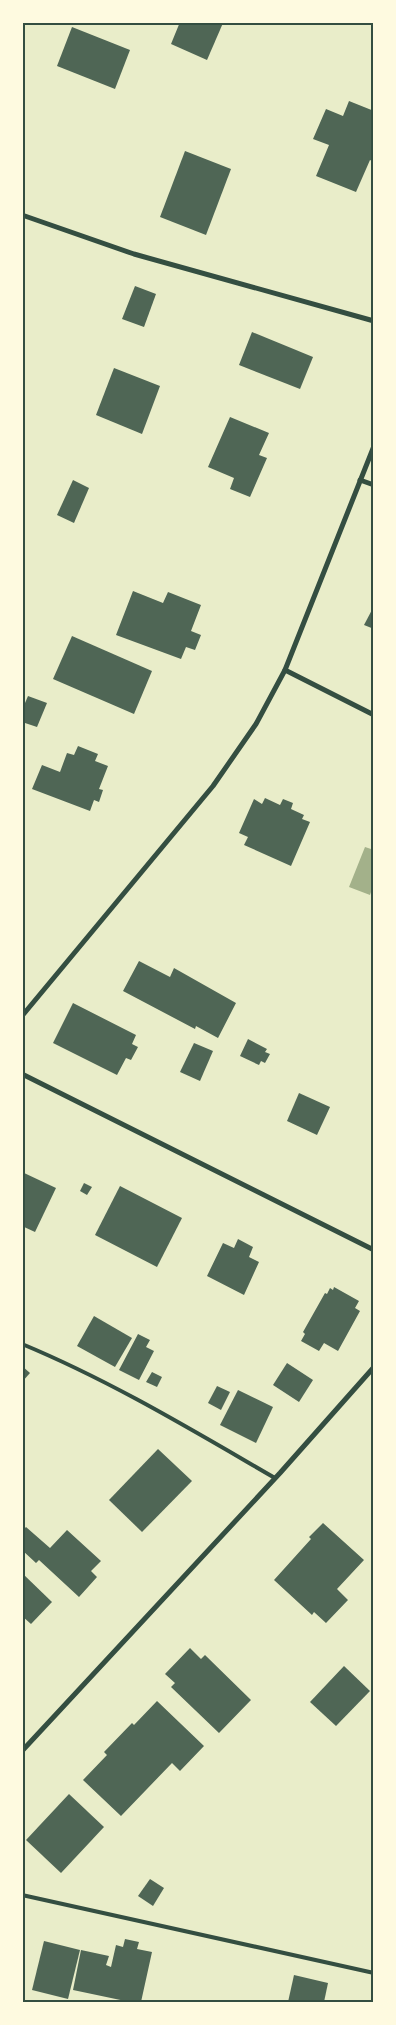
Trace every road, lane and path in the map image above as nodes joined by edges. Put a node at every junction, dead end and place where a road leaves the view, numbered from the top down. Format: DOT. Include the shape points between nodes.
graph roads {
  1 [pos="22,215"];
  2 [pos="374,321"];
  3 [pos="374,446"];
  4 [pos="360,480"];
  5 [pos="374,485"];
  6 [pos="285,670"];
  7 [pos="374,715"];
  8 [pos="22,1016"];
  9 [pos="22,1074"];
  10 [pos="374,1250"];
  11 [pos="22,1344"];
  12 [pos="374,1367"];
  13 [pos="275,1478"];
  14 [pos="22,1751"];
  15 [pos="22,1895"];
  16 [pos="374,1973"];
  1 -- 2 [label="street" via="134,254"];
  3 -- 4 [label="street"];
  4 -- 5 [label="street"];
  4 -- 6 [label="street"];
  6 -- 7 [label="street"];
  6 -- 8 [label="street" via="256,724 214,786"];
  9 -- 10 [label="street"];
  11 -- 13 [label="lane" via="141,1400"];
  12 -- 13 [label="street"];
  13 -- 14 [label="street"];
  15 -- 16 [label="lane"];
}
